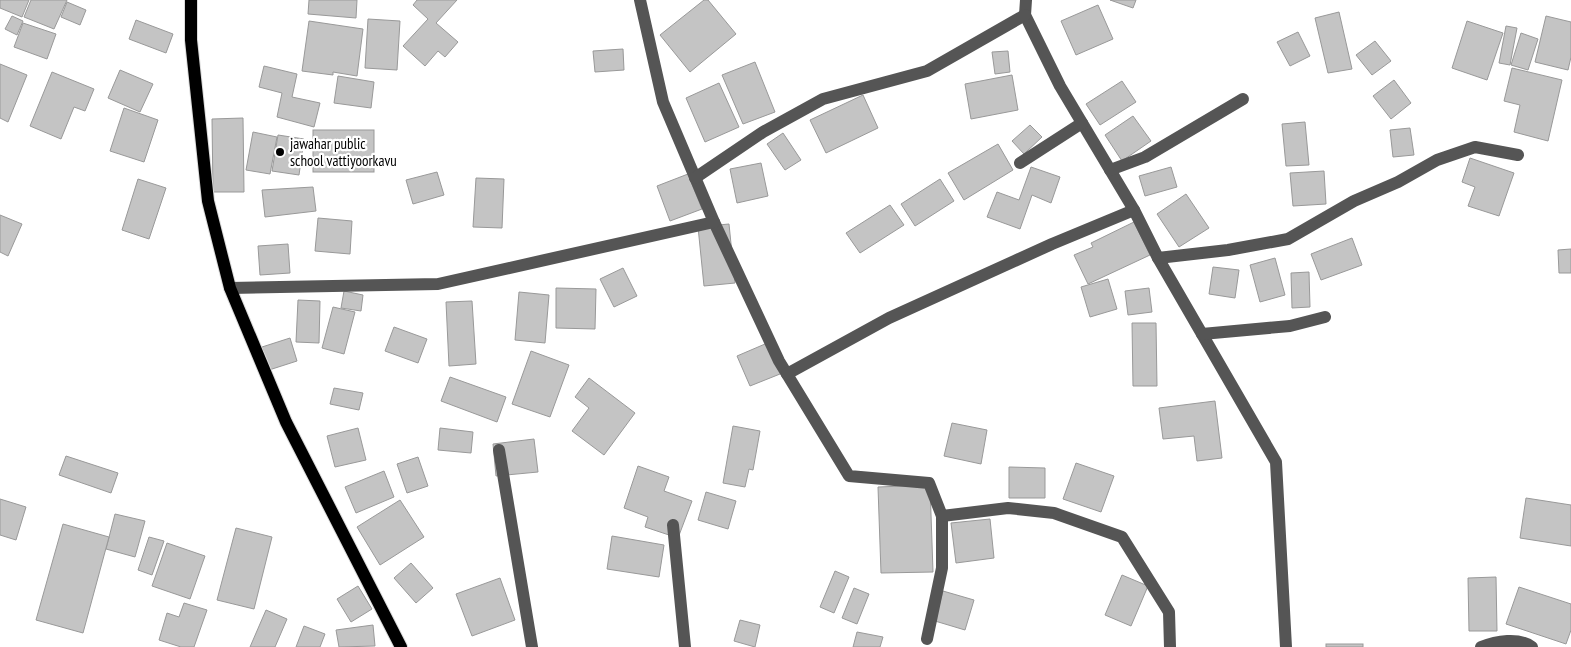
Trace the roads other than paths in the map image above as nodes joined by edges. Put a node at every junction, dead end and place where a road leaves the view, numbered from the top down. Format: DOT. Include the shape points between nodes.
graph roads {
  1 [pos="191,0"];
  2 [pos="640,0"];
  3 [pos="1026,0"];
  4 [pos="1025,15"];
  5 [pos="1243,100"];
  6 [pos="1082,122"];
  7 [pos="1518,155"];
  8 [pos="1020,163"];
  9 [pos="1110,170"];
  10 [pos="695,178"];
  11 [pos="1134,210"];
  12 [pos="714,222"];
  13 [pos="1158,258"];
  14 [pos="230,288"];
  15 [pos="1326,318"];
  16 [pos="1202,334"];
  17 [pos="787,374"];
  18 [pos="499,450"];
  19 [pos="942,516"];
  20 [pos="673,525"];
  21 [pos="927,640"];
  22 [pos="401,647"];
  23 [pos="532,647"];
  24 [pos="685,647"];
  25 [pos="1170,647"];
  26 [pos="1286,647"];
  27 [pos="1481,647"];
  28 [pos="1532,647"];
  1 -- 14 [label="main road" via="191,40 208,201"];
  2 -- 10 [label="street" via="663,102"];
  3 -- 4 [label="street"];
  4 -- 6 [label="street"];
  4 -- 10 [label="street" via="927,71 823,99 763,132"];
  5 -- 9 [label="street" via="1145,157"];
  6 -- 8 [label="street"];
  6 -- 9 [label="street"];
  7 -- 13 [label="street" via="1475,148 1437,160 1354,201 1288,239"];
  9 -- 11 [label="street"];
  10 -- 12 [label="street"];
  11 -- 13 [label="street"];
  11 -- 17 [label="street" via="888,318"];
  12 -- 14 [label="street" via="438,284"];
  12 -- 17 [label="street"];
  13 -- 16 [label="street"];
  14 -- 22 [label="main road" via="286,422"];
  15 -- 16 [label="street" via="1290,326"];
  16 -- 26 [label="street" via="1276,462"];
  17 -- 19 [label="street" via="849,476 928,483"];
  18 -- 23 [label="street"];
  19 -- 21 [label="street" via="942,568"];
  19 -- 25 [label="street" via="1008,508 1054,513 1122,537 1169,612"];
  20 -- 24 [label="street"];
  27 -- 28 [label="street" via="1506,641"];
}
